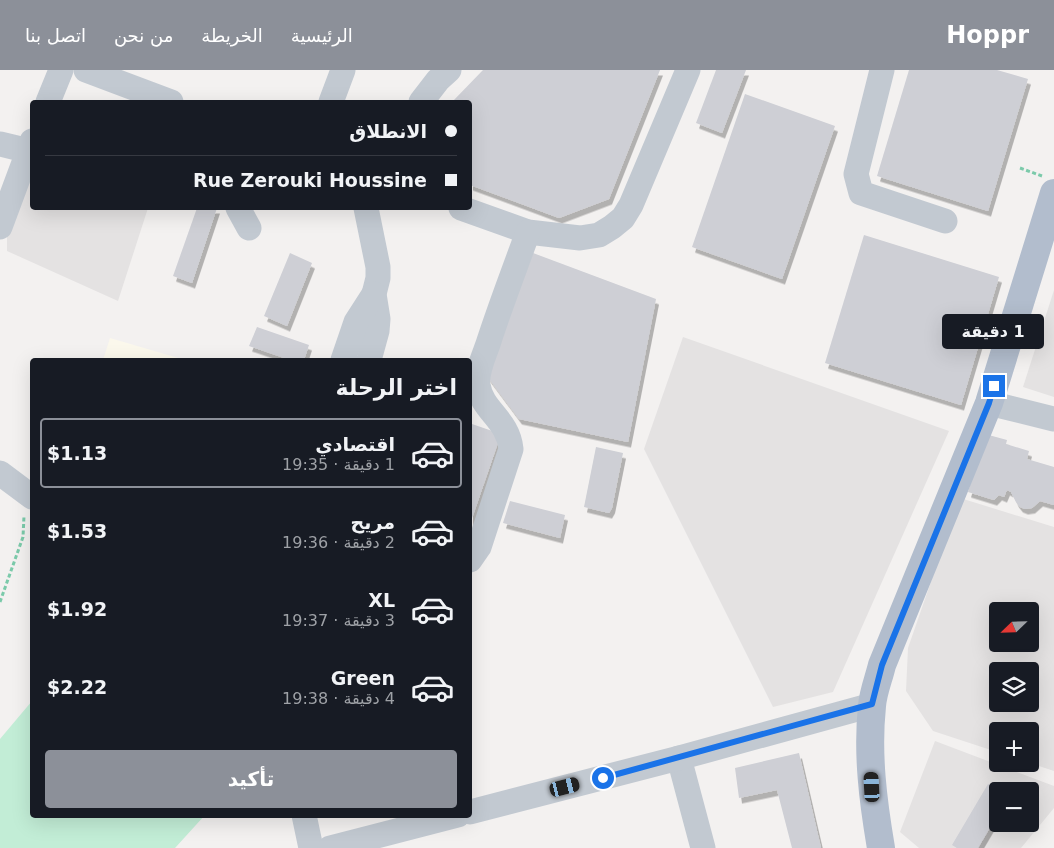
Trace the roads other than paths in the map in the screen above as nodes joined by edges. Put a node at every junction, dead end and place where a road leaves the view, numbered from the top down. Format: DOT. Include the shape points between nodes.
graph roads {
  1 [pos="61,70"];
  2 [pos="86,70"];
  3 [pos="343,70"];
  4 [pos="449,70"];
  5 [pos="688,70"];
  6 [pos="882,70"];
  7 [pos="136,79"];
  8 [pos="49,100"];
  9 [pos="168,100"];
  10 [pos="332,100"];
  11 [pos="423,100"];
  12 [pos="0,144"];
  13 [pos="30,146"];
  14 [pos="1050,185"];
  15 [pos="366,210"];
  16 [pos="467,210"];
  17 [pos="945,221"];
  18 [pos="0,226"];
  19 [pos="528,232"];
  20 [pos="374,294"];
  21 [pos="344,358"];
  22 [pos="370,358"];
  23 [pos="989,403"];
  24 [pos="1054,419"];
  25 [pos="0,473"];
  26 [pos="29,494"];
  27 [pos="472,557"];
  28 [pos="872,704"];
  29 [pos="679,758"];
  30 [pos="472,811"];
  31 [pos="303,818"];
  32 [pos="446,818"];
  33 [pos="311,848"];
  34 [pos="330,848"];
  35 [pos="703,848"];
  36 [pos="881,848"];
  1 -- 8 [label="street"];
  2 -- 7 [label="street"];
  3 -- 10 [label="street"];
  4 -- 11 [label="street"];
  5 -- 19 [label="street" via="623,218 599,235 580,238"];
  6 -- 17 [label="street" via="856,174 861,193"];
  7 -- 9 [label="street"];
  12 -- 13 [label="street"];
  13 -- 18 [label="street"];
  14 -- 23 [label="main road"];
  15 -- 20 [label="street" via="378,267"];
  16 -- 19 [label="street"];
  19 -- 27 [label="street" via="478,376 483,400 505,428 510,449 479,547"];
  20 -- 21 [label="street" via="356,322"];
  20 -- 22 [label="street" via="378,319"];
  23 -- 24 [label="street"];
  23 -- 28 [label="main road" via="882,665"];
  25 -- 26 [label="street"];
  28 -- 29 [label="street"];
  28 -- 36 [label="main road" via="870,758"];
  29 -- 30 [label="street"];
  29 -- 35 [label="street"];
  31 -- 33 [label="street"];
  32 -- 34 [label="street"];
}
